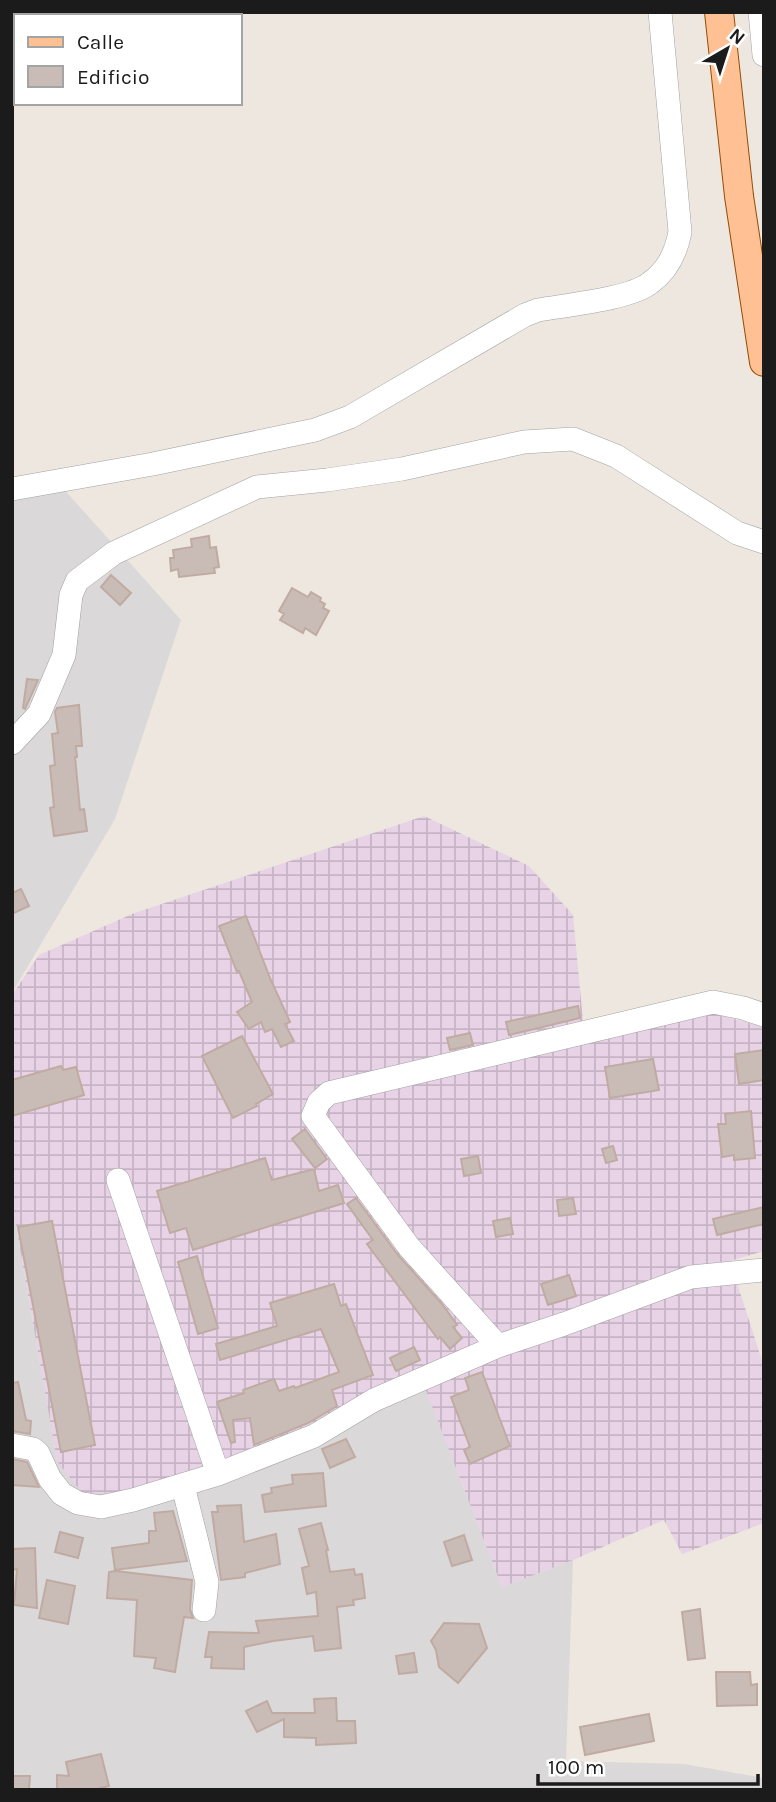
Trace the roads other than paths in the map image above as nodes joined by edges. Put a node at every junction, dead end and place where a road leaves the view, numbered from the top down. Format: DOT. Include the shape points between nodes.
graph roads {
  1 [pos="660,12"];
  2 [pos="719,12"];
  3 [pos="760,12"];
  4 [pos="764,55"];
  5 [pos="764,362"];
  6 [pos="12,489"];
  7 [pos="764,542"];
  8 [pos="12,743"];
  9 [pos="764,1015"];
  10 [pos="118,1180"];
  11 [pos="764,1270"];
  12 [pos="498,1346"];
  13 [pos="12,1445"];
  14 [pos="218,1474"];
  15 [pos="183,1486"];
  16 [pos="204,1610"];
  1 -- 6 [label="street" via="680,232 677,250 666,269 649,285 525,315 350,417 314,430"];
  2 -- 5 [label="main road" via="738,196"];
  3 -- 4 [label="street"];
  7 -- 8 [label="street" via="737,533 689,505 617,456 572,439 524,442 402,469 257,487 114,552 77,581 64,655 48,695 39,714"];
  9 -- 12 [label="street" via="713,1002 323,1097 313,1116 409,1247"];
  10 -- 14 [label="street"];
  11 -- 12 [label="street" via="691,1277"];
  12 -- 14 [label="street" via="374,1400 314,1436"];
  13 -- 15 [label="street" via="33,1449 62,1494 78,1503 101,1507"];
  14 -- 15 [label="street"];
  15 -- 16 [label="street" via="207,1582"];
}
